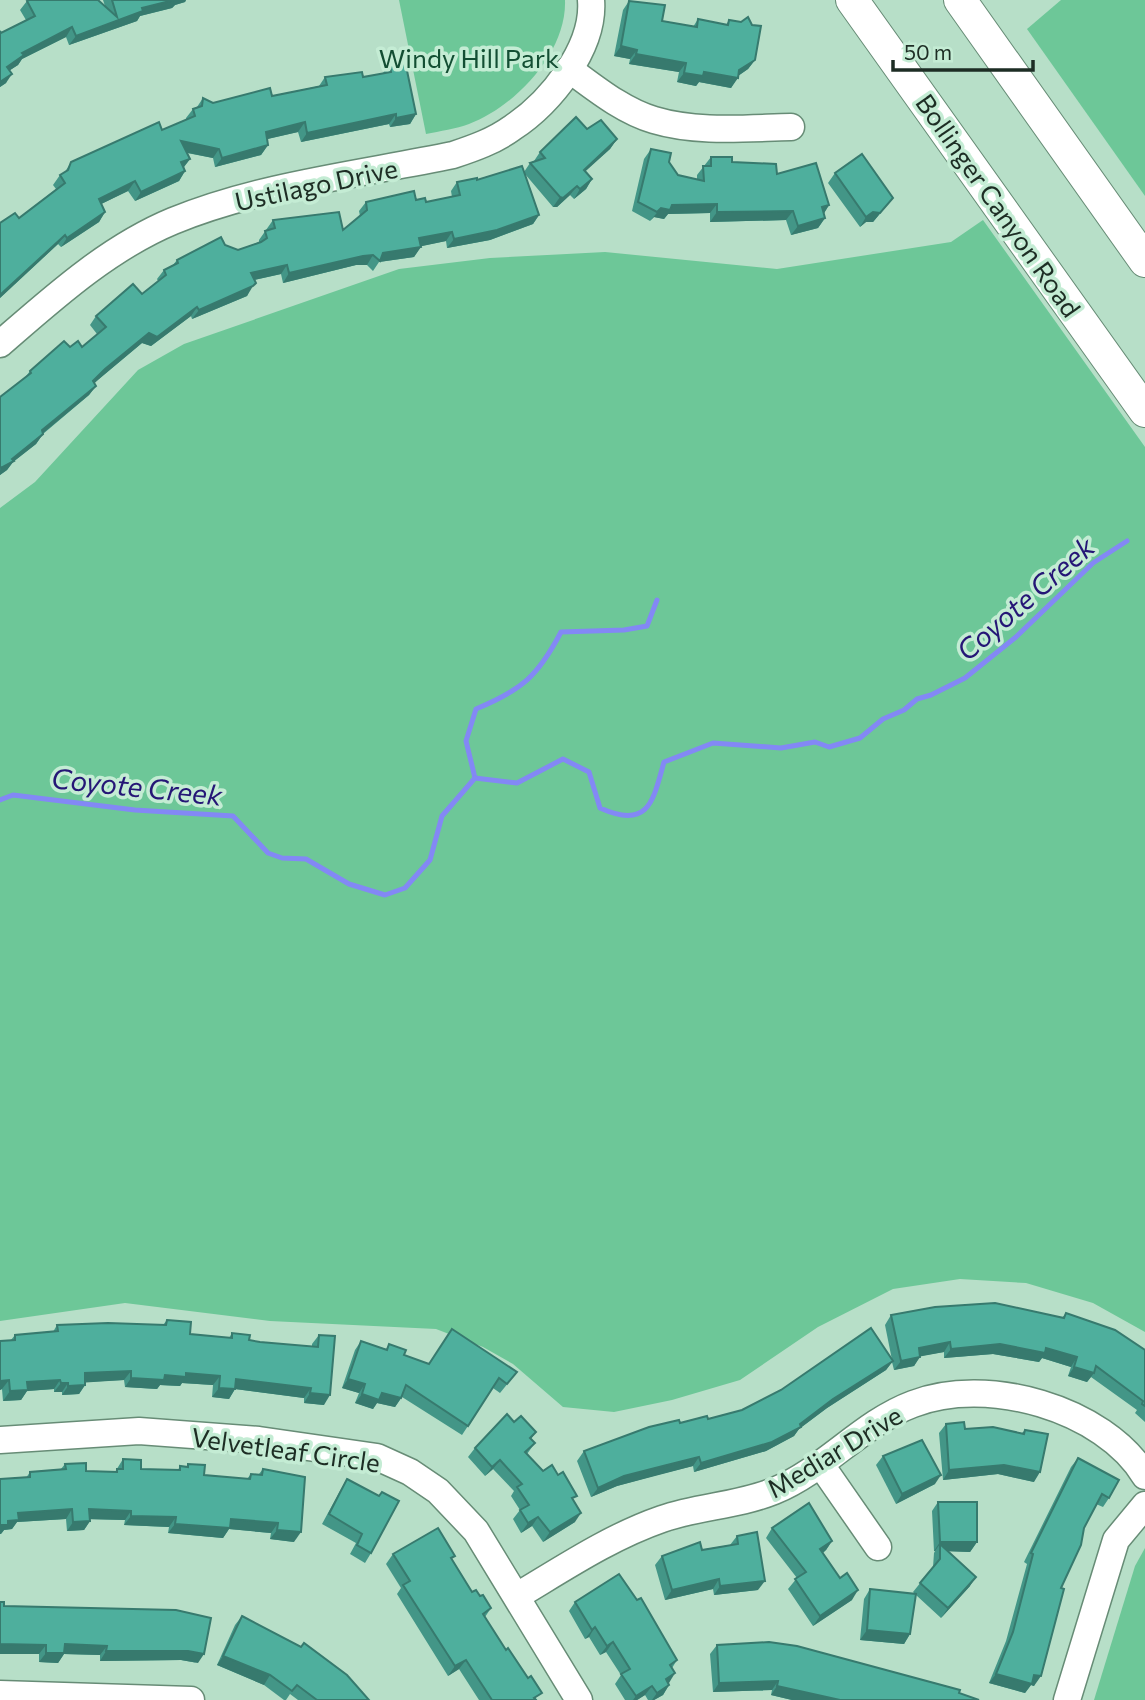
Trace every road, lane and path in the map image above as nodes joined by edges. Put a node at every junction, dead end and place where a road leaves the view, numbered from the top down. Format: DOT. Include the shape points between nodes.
graph roads {
  1 [pos="591,0"];
  2 [pos="852,0"];
  3 [pos="960,0"];
  4 [pos="569,69"];
  5 [pos="790,127"];
  6 [pos="1145,261"];
  7 [pos="0,344"];
  8 [pos="1145,411"];
  9 [pos="0,1440"];
  10 [pos="821,1465"];
  11 [pos="1145,1476"];
  12 [pos="1145,1505"];
  13 [pos="878,1547"];
  14 [pos="517,1596"];
  15 [pos="0,1694"];
  16 [pos="191,1700"];
  17 [pos="579,1700"];
  18 [pos="1067,1700"];
  1 -- 4 [label="street, Ustilago Drive" via="587,32"];
  2 -- 8 [label="main road, Bollinger Canyon Road"];
  3 -- 6 [label="main road"];
  4 -- 5 [label="street" via="653,120 699,127"];
  4 -- 7 [label="street, Ustilago Drive" via="514,128 484,144 453,155 241,198 173,221 90,270"];
  9 -- 14 [label="street, Velvetleaf Circle" via="139,1431 259,1440 377,1457 438,1491 476,1531"];
  10 -- 11 [label="street, Mediar Drive" via="884,1419 914,1404 974,1393 1055,1406 1116,1445"];
  10 -- 13 [label="street"];
  10 -- 14 [label="street, Mediar Drive" via="741,1503 664,1518 642,1527"];
  12 -- 18 [label="street" via="1116,1540"];
  14 -- 17 [label="street, Velvetleaf Circle"];
  15 -- 16 [label="street"];
}
